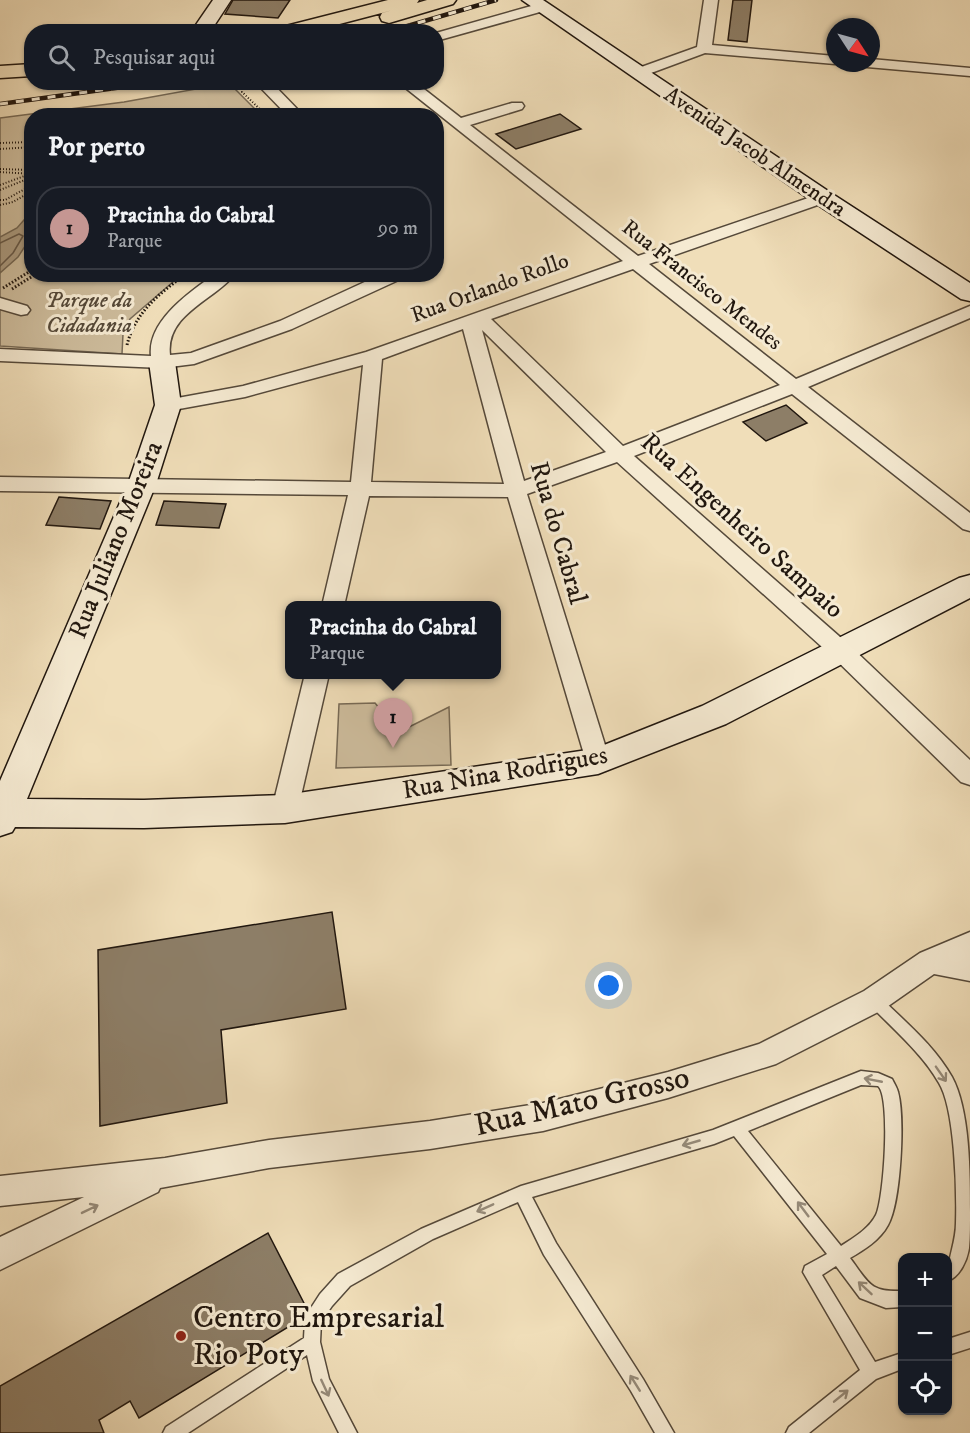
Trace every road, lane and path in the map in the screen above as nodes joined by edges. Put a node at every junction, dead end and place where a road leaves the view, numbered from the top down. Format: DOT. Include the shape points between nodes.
graph roads {
  1 [pos="222,0"];
  2 [pos="410,0"];
  3 [pos="447,0"];
  4 [pos="711,0"];
  5 [pos="537,4"];
  6 [pos="206,24"];
  7 [pos="316,24"];
  8 [pos="358,24"];
  9 [pos="444,34"];
  10 [pos="704,49"];
  11 [pos="826,59"];
  12 [pos="24,61"];
  13 [pos="0,62"];
  14 [pos="880,64"];
  15 [pos="24,70"];
  16 [pos="0,72"];
  17 [pos="970,72"];
  18 [pos="638,73"];
  19 [pos="243,90"];
  20 [pos="270,90"];
  21 [pos="415,90"];
  22 [pos="518,106"];
  23 [pos="259,108"];
  24 [pos="289,108"];
  25 [pos="438,108"];
  26 [pos="444,113"];
  27 [pos="458,124"];
  28 [pos="24,142"];
  29 [pos="0,144"];
  30 [pos="24,148"];
  31 [pos="0,149"];
  32 [pos="0,171"];
  33 [pos="24,173"];
  34 [pos="24,176"];
  35 [pos="24,178"];
  36 [pos="0,185"];
  37 [pos="24,189"];
  38 [pos="0,190"];
  39 [pos="24,196"];
  40 [pos="823,198"];
  41 [pos="0,200"];
  42 [pos="0,205"];
  43 [pos="636,262"];
  44 [pos="24,275"];
  45 [pos="24,281"];
  46 [pos="175,282"];
  47 [pos="217,282"];
  48 [pos="381,282"];
  49 [pos="0,289"];
  50 [pos="0,294"];
  51 [pos="969,296"];
  52 [pos="0,303"];
  53 [pos="0,309"];
  54 [pos="474,318"];
  55 [pos="130,319"];
  56 [pos="136,319"];
  57 [pos="0,355"];
  58 [pos="373,356"];
  59 [pos="133,362"];
  60 [pos="162,362"];
  61 [pos="795,386"];
  62 [pos="168,405"];
  63 [pos="620,454"];
  64 [pos="0,484"];
  65 [pos="142,484"];
  66 [pos="360,490"];
  67 [pos="516,491"];
  68 [pos="970,524"];
  69 [pos="970,585"];
  70 [pos="334,601"];
  71 [pos="840,650"];
  72 [pos="316,679"];
  73 [pos="598,761"];
  74 [pos="970,775"];
  75 [pos="285,809"];
  76 [pos="1,816"];
  77 [pos="970,944"];
  78 [pos="930,961"];
  79 [pos="970,969"];
  80 [pos="874,1000"];
  81 [pos="737,1129"];
  82 [pos="165,1173"];
  83 [pos="36,1188"];
  84 [pos="0,1191"];
  85 [pos="521,1193"];
  86 [pos="33,1236"];
  87 [pos="0,1254"];
  88 [pos="838,1256"];
  89 [pos="952,1268"];
  90 [pos="898,1299"];
  91 [pos="970,1340"];
  92 [pos="312,1342"];
  93 [pos="952,1346"];
  94 [pos="898,1363"];
  95 [pos="871,1372"];
  96 [pos="172,1433"];
  97 [pos="348,1433"];
  98 [pos="665,1433"];
  99 [pos="795,1433"];
  1 -- 6 [label="street"];
  2 -- 7 [label="main road"];
  3 -- 8 [label="main road"];
  4 -- 10 [label="street"];
  5 -- 9 [label="street"];
  5 -- 18 [label="street, Avenida Jacob Almendra"];
  10 -- 11 [label="street"];
  10 -- 18 [label="street"];
  12 -- 13 [label="main road"];
  14 -- 17 [label="street"];
  15 -- 16 [label="main road"];
  18 -- 40 [label="street, Avenida Jacob Almendra"];
  19 -- 23 [label="path"];
  20 -- 24 [label="street"];
  21 -- 25 [label="street, Rua Francisco Mendes"];
  22 -- 27 [label="street"];
  26 -- 27 [label="street, Rua Francisco Mendes"];
  27 -- 43 [label="street, Rua Francisco Mendes"];
  28 -- 29 [label="path"];
  30 -- 31 [label="path"];
  32 -- 33 [label="path"];
  34 -- 36 [label="path"];
  35 -- 38 [label="path"];
  37 -- 41 [label="path"];
  39 -- 42 [label="path"];
  40 -- 43 [label="street, Rua Orlando Rollo"];
  40 -- 51 [label="street, Avenida Jacob Almendra"];
  43 -- 54 [label="street, Rua Orlando Rollo"];
  43 -- 61 [label="street, Rua Francisco Mendes"];
  44 -- 49 [label="path"];
  45 -- 50 [label="path"];
  46 -- 56 [label="path"];
  47 -- 60 [label="street, Rua Juliano Moreira" via="188,305 163,335"];
  48 -- 60 [label="street" via="234,345 194,358"];
  51 -- 61 [label="street"];
  52 -- 53 [label="street" via="19,313"];
  54 -- 58 [label="street, Rua Orlando Rollo"];
  54 -- 63 [label="street, Rua Engenheiro Sampaio"];
  54 -- 67 [label="street, Rua do Cabral"];
  55 -- 56 [label="path"];
  56 -- 59 [label="path" via="126,344"];
  57 -- 59 [label="street"];
  58 -- 62 [label="street, Rua Orlando Rollo" via="245,391"];
  58 -- 66 [label="street"];
  59 -- 60 [label="street"];
  60 -- 62 [label="street, Rua Juliano Moreira"];
  61 -- 63 [label="street"];
  61 -- 68 [label="street, Rua Francisco Mendes"];
  62 -- 65 [label="street, Rua Juliano Moreira"];
  63 -- 67 [label="street"];
  63 -- 71 [label="street, Rua Engenheiro Sampaio"];
  64 -- 65 [label="street"];
  65 -- 66 [label="street"];
  65 -- 76 [label="street, Rua Juliano Moreira"];
  66 -- 67 [label="street"];
  66 -- 70 [label="street"];
  67 -- 73 [label="street, Rua do Cabral"];
  69 -- 71 [label="street, Rua Nina Rodrigues"];
  71 -- 73 [label="street, Rua Nina Rodrigues" via="714,715"];
  71 -- 74 [label="street, Rua Engenheiro Sampaio"];
  72 -- 75 [label="street"];
  73 -- 75 [label="street, Rua Nina Rodrigues"];
  75 -- 76 [label="street, Rua Nina Rodrigues"];
  77 -- 78 [label="street, Rua Mato Grosso"];
  78 -- 79 [label="street"];
  78 -- 80 [label="street, Rua Mato Grosso"];
  80 -- 82 [label="street, Rua Mato Grosso" via="766,1055 543,1118 269,1154"];
  80 -- 89 [label="lane, one-way" via="931,1060 948,1084 963,1176 964,1240"];
  81 -- 85 [label="lane, one-way"];
  88 -- 81 [label="lane, one-way"];
  88 -- 81 [label="lane, one-way" via="884,1219 895,1126 892,1092 887,1084 861,1078"];
  82 -- 83 [label="street, Rua Mato Grosso"];
  86 -- 82 [label="street, Rua Mato Grosso, one-way"];
  83 -- 84 [label="street, Rua Mato Grosso"];
  83 -- 86 [label="street" via="56,1201 58,1210"];
  85 -- 92 [label="lane, one-way" via="427,1234 344,1280 313,1320"];
  98 -- 85 [label="lane, one-way" via="550,1249"];
  86 -- 87 [label="street, Rua Mato Grosso"];
  90 -- 88 [label="lane, one-way" via="886,1300 866,1292"];
  88 -- 95 [label="lane" via="811,1272"];
  91 -- 93 [label="lane"];
  92 -- 96 [label="lane"];
  92 -- 97 [label="lane, one-way" via="321,1381"];
  94 -- 95 [label="lane"];
  99 -- 95 [label="lane, one-way"];
}
